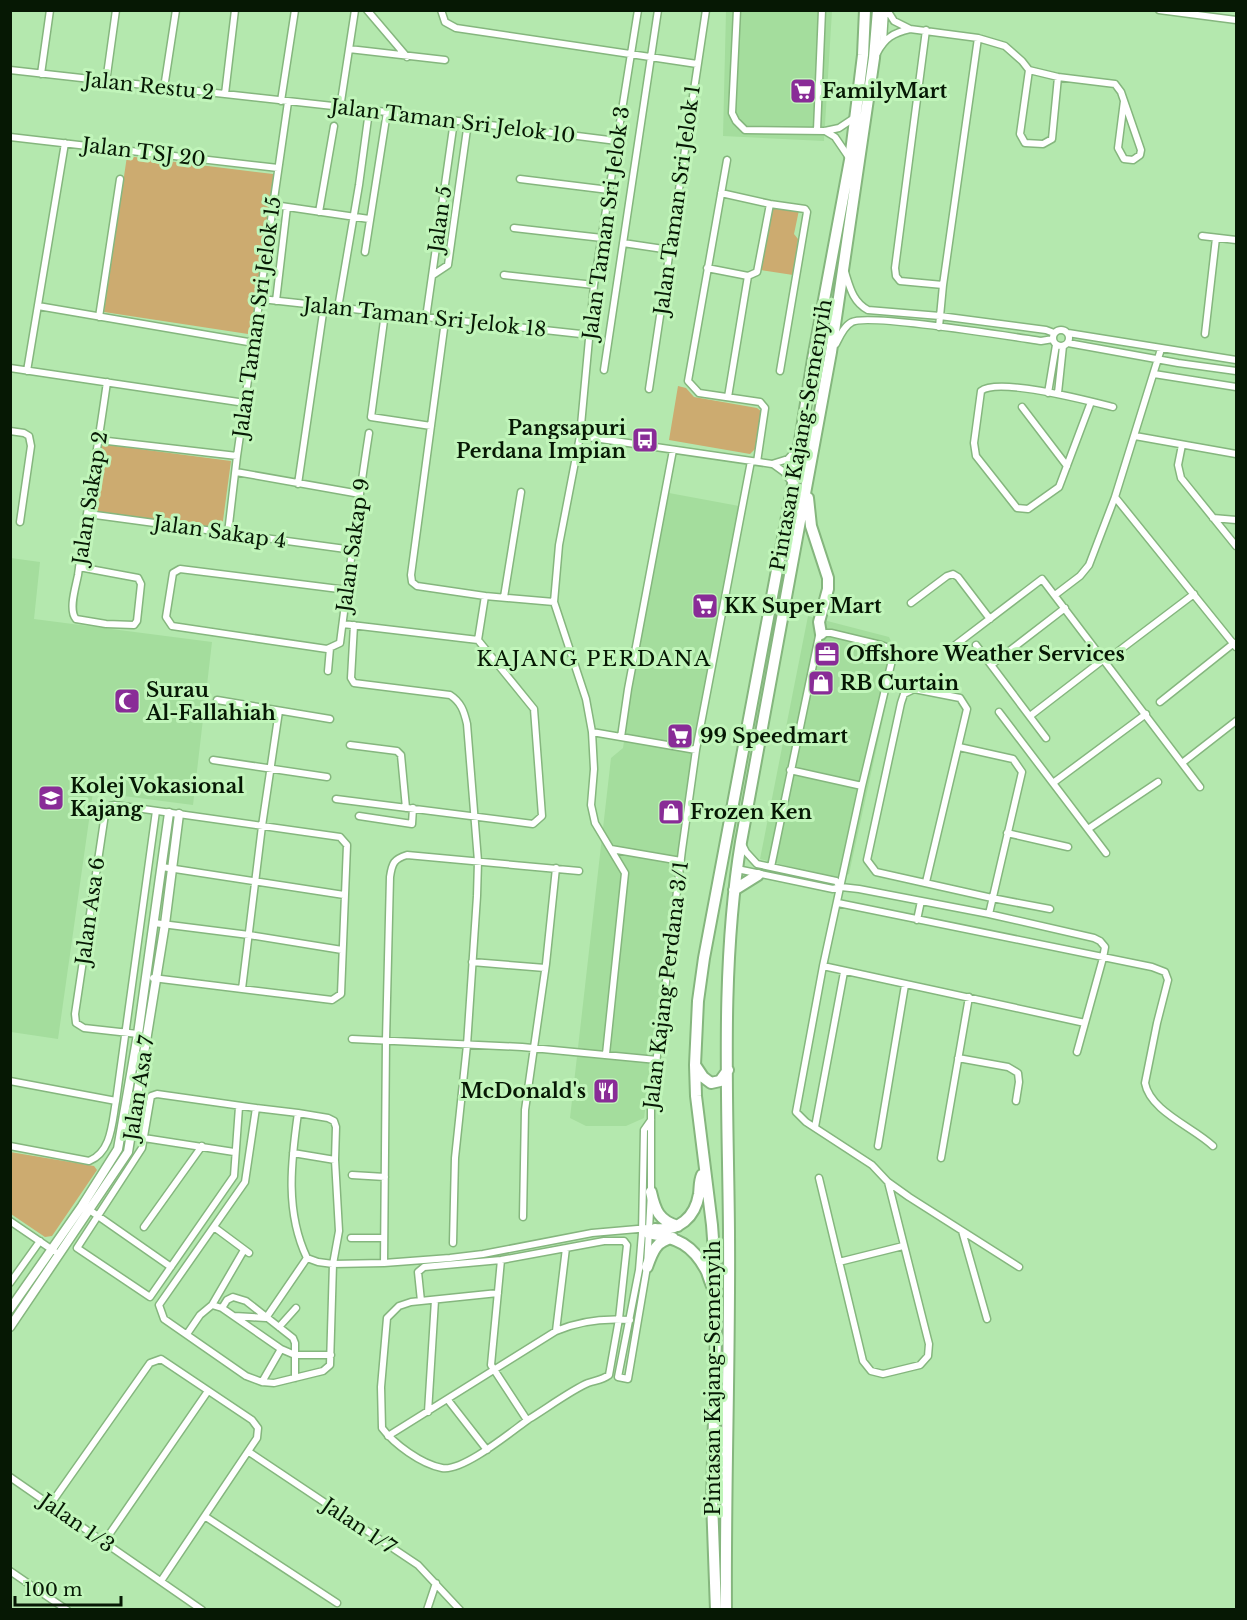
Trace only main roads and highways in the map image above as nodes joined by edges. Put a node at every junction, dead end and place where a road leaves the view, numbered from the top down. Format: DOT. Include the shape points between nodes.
graph roads {
  1 [pos="865,10"];
  2 [pos="878,10"];
  3 [pos="807,489"];
  4 [pos="821,634"];
  5 [pos="758,875"];
  6 [pos="734,890"];
  7 [pos="695,1065"];
  8 [pos="728,1070"];
  9 [pos="704,1173"];
  10 [pos="651,1192"];
  11 [pos="679,1226"];
  12 [pos="673,1238"];
  13 [pos="647,1267"];
  14 [pos="717,1293"];
  15 [pos="716,1610"];
  16 [pos="726,1610"];
  1 -- 7 [label="highway, Pintasan Kajang-Semenyih" via="850,160 704,958"];
  2 -- 3 [label="highway, Pintasan Kajang-Semenyih" via="831,352"];
  3 -- 4 [label="highway" via="811,526 828,578 819,622"];
  3 -- 6 [label="highway, Pintasan Kajang-Semenyih"];
  5 -- 6 [label="highway"];
  6 -- 8 [label="highway, Pintasan Kajang-Semenyih"];
  7 -- 8 [label="highway" via="711,1083 720,1081"];
  7 -- 9 [label="highway, Pintasan Kajang-Semenyih"];
  8 -- 16 [label="highway, Pintasan Kajang-Semenyih"];
  9 -- 11 [label="highway" via="695,1210"];
  9 -- 14 [label="highway, Pintasan Kajang-Semenyih"];
  10 -- 11 [label="highway" via="660,1217"];
  11 -- 12 [label="highway" via="645,1230"];
  12 -- 13 [label="highway" via="657,1245"];
  12 -- 14 [label="highway" via="696,1255"];
  14 -- 15 [label="highway, Pintasan Kajang-Semenyih" via="712,1477"];
}
